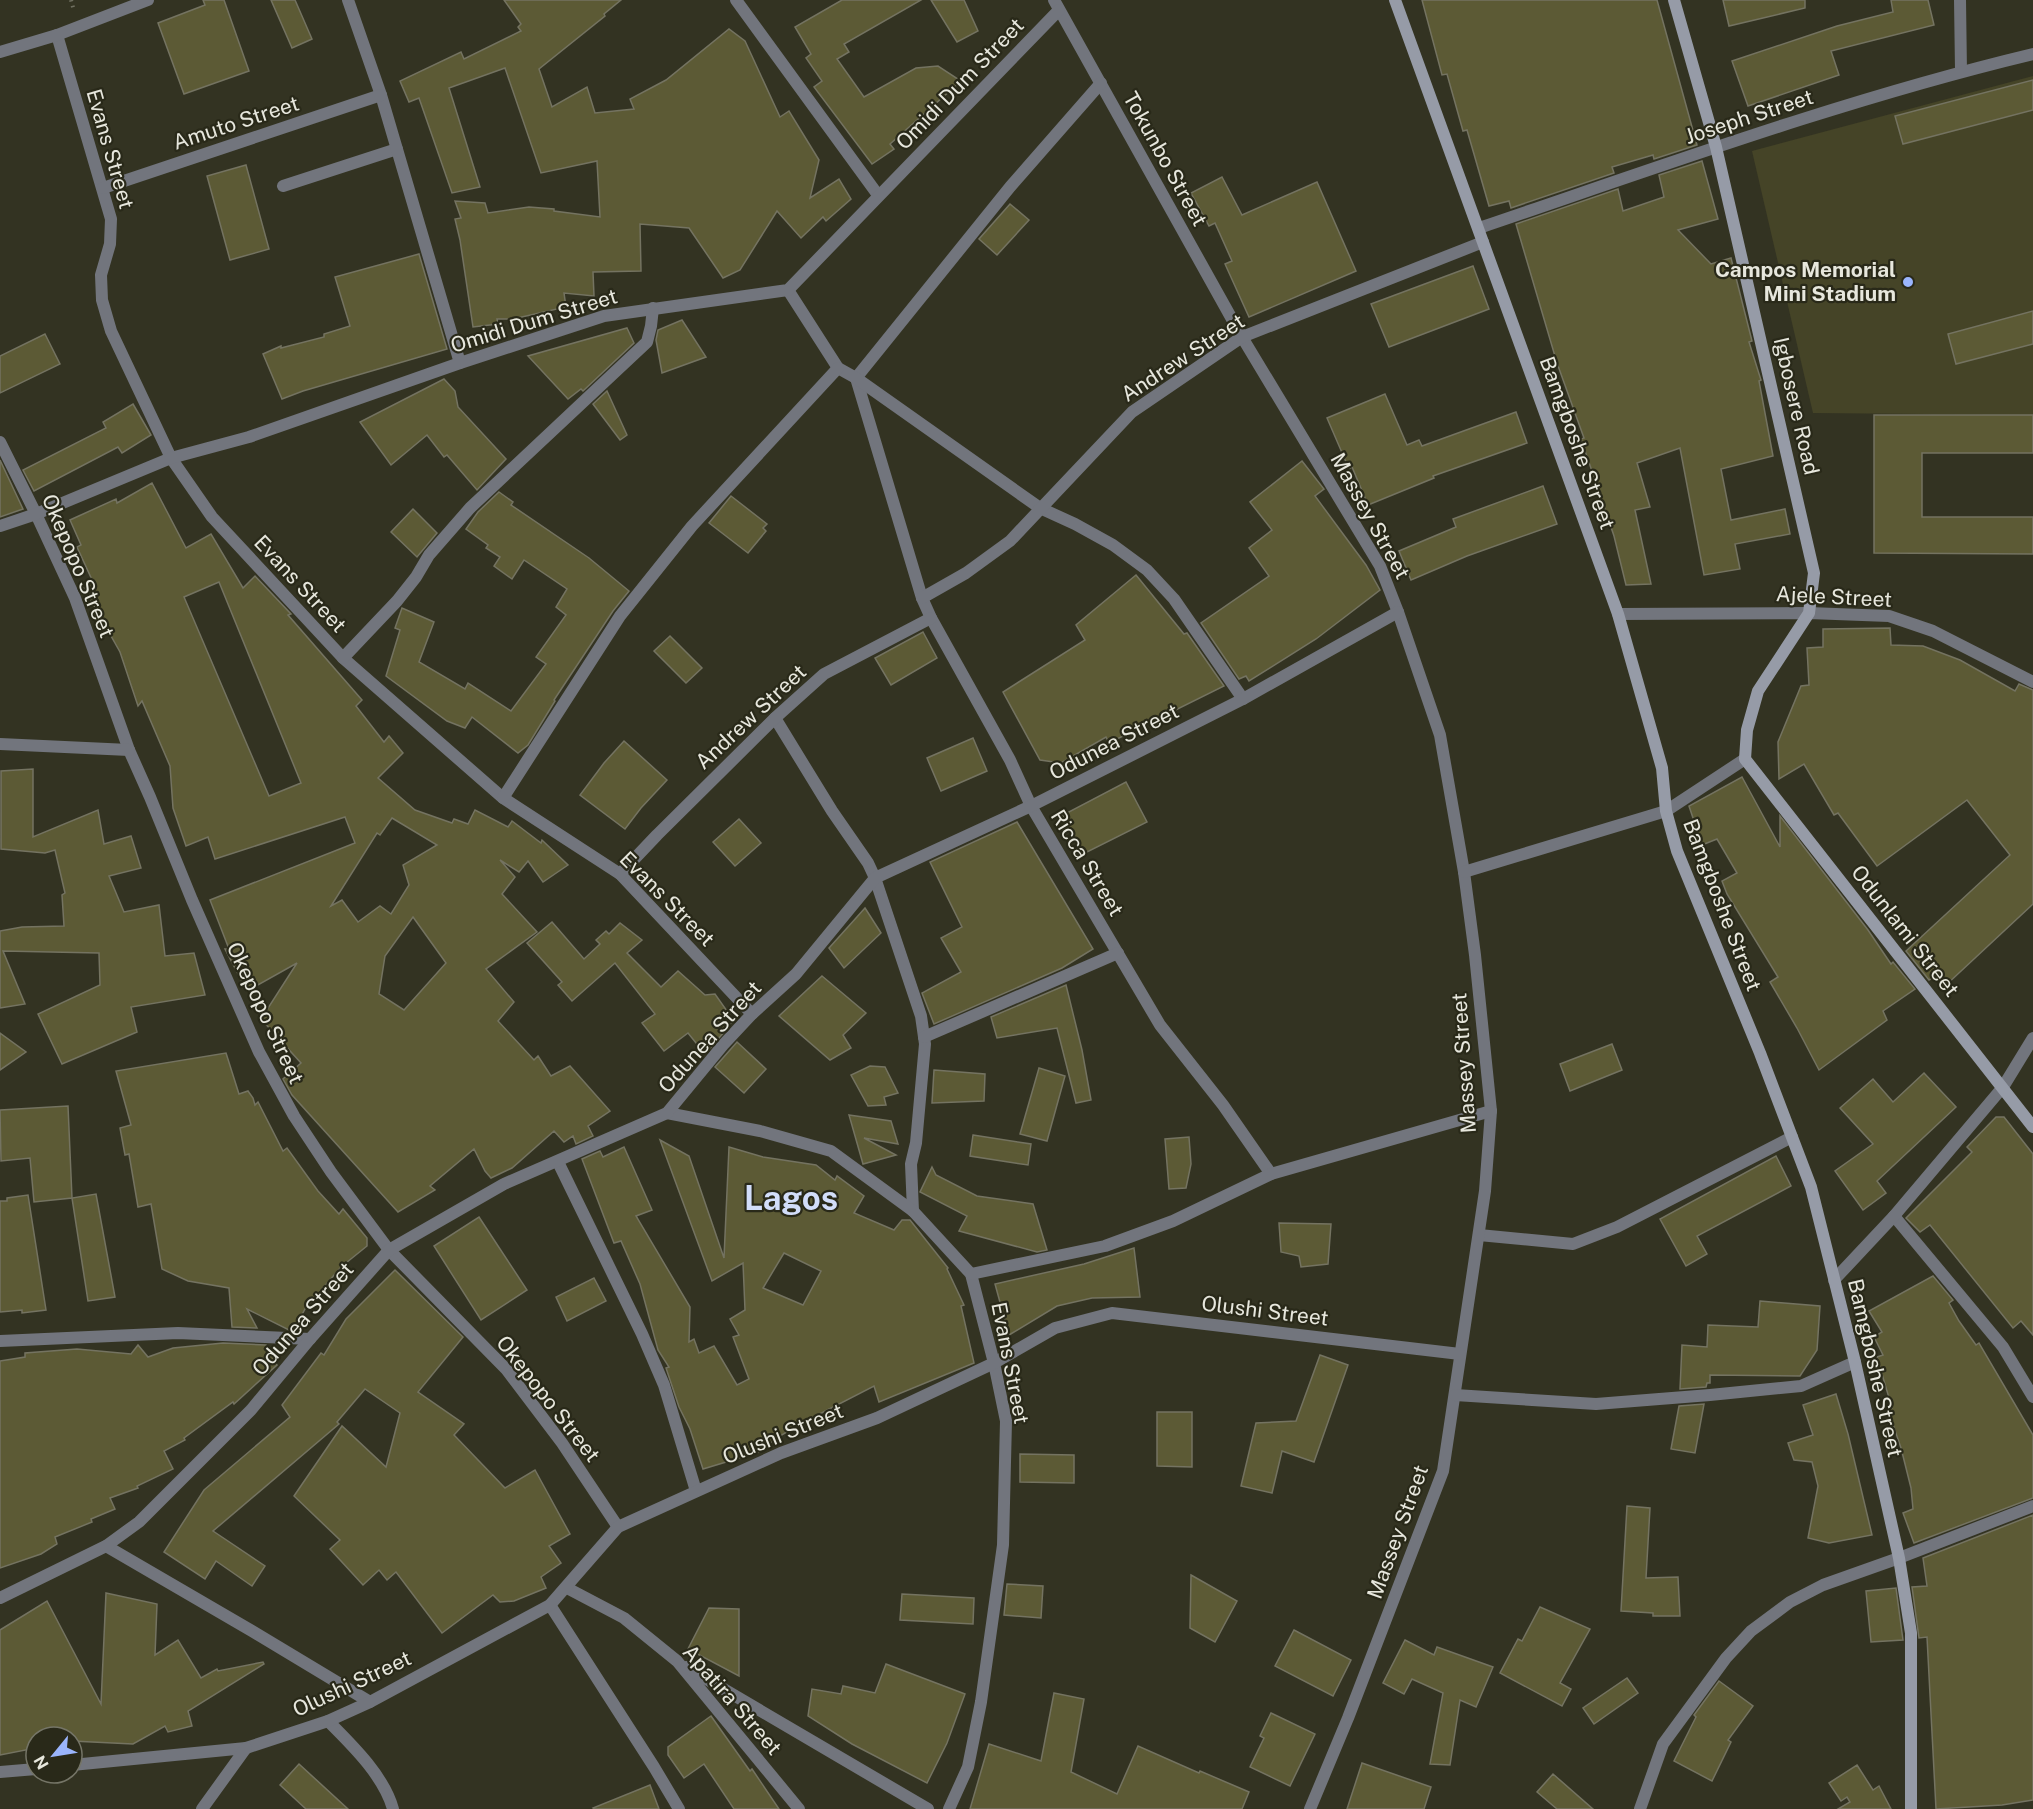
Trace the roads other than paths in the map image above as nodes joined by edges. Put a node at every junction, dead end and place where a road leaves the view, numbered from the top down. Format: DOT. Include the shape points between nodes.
graph roads {
  1 [pos="148,0"];
  2 [pos="348,0"];
  3 [pos="736,0"];
  4 [pos="1395,0"];
  5 [pos="1674,0"];
  6 [pos="1960,0"];
  7 [pos="1056,5"];
  8 [pos="57,35"];
  9 [pos="0,52"];
  10 [pos="2033,54"];
  11 [pos="1961,71"];
  12 [pos="1101,83"];
  13 [pos="381,95"];
  14 [pos="1716,147"];
  15 [pos="397,149"];
  16 [pos="284,186"];
  17 [pos="103,188"];
  18 [pos="878,195"];
  19 [pos="1479,228"];
  20 [pos="1483,242"];
  21 [pos="788,290"];
  22 [pos="653,308"];
  23 [pos="1242,337"];
  24 [pos="460,363"];
  25 [pos="838,368"];
  26 [pos="856,378"];
  27 [pos="0,442"];
  28 [pos="171,458"];
  29 [pos="1040,508"];
  30 [pos="36,514"];
  31 [pos="0,526"];
  32 [pos="922,598"];
  33 [pos="1398,612"];
  34 [pos="1618,614"];
  35 [pos="1809,614"];
  36 [pos="931,618"];
  37 [pos="343,658"];
  38 [pos="2033,682"];
  39 [pos="1243,699"];
  40 [pos="775,718"];
  41 [pos="0,744"];
  42 [pos="129,750"];
  43 [pos="1745,759"];
  44 [pos="503,798"];
  45 [pos="1031,806"];
  46 [pos="1666,811"];
  47 [pos="1464,872"];
  48 [pos="620,874"];
  49 [pos="875,878"];
  50 [pos="1118,952"];
  51 [pos="752,1014"];
  52 [pos="924,1036"];
  53 [pos="2033,1038"];
  54 [pos="2003,1087"];
  55 [pos="1491,1111"];
  56 [pos="668,1113"];
  57 [pos="2033,1127"];
  58 [pos="1792,1137"];
  59 [pos="558,1162"];
  60 [pos="1271,1174"];
  61 [pos="913,1211"];
  62 [pos="1894,1216"];
  63 [pos="1479,1235"];
  64 [pos="388,1250"];
  65 [pos="971,1274"];
  66 [pos="1834,1280"];
  67 [pos="310,1338"];
  68 [pos="0,1341"];
  69 [pos="1460,1354"];
  70 [pos="1855,1362"];
  71 [pos="994,1363"];
  72 [pos="1455,1395"];
  73 [pos="2033,1396"];
  74 [pos="696,1491"];
  75 [pos="2033,1506"];
  76 [pos="618,1527"];
  77 [pos="106,1546"];
  78 [pos="1899,1558"];
  79 [pos="567,1588"];
  80 [pos="0,1598"];
  81 [pos="550,1605"];
  82 [pos="677,1662"];
  83 [pos="370,1702"];
  84 [pos="328,1720"];
  85 [pos="246,1748"];
  86 [pos="84,1764"];
  87 [pos="24,1770"];
  88 [pos="0,1772"];
  89 [pos="202,1809"];
  90 [pos="393,1809"];
  91 [pos="679,1809"];
  92 [pos="799,1809"];
  93 [pos="928,1809"];
  94 [pos="949,1809"];
  95 [pos="1310,1809"];
  96 [pos="1640,1809"];
  97 [pos="1911,1809"];
  1 -- 8 [label="street"];
  2 -- 13 [label="street"];
  3 -- 18 [label="street"];
  4 -- 19 [label="main road, Bamgboshe Street"];
  5 -- 14 [label="main road, Igbosere Road"];
  6 -- 11 [label="street"];
  7 -- 12 [label="street, Tokunbo Street"];
  7 -- 18 [label="street, Omidi Dum Street"];
  8 -- 9 [label="street"];
  8 -- 17 [label="street, Evans Street"];
  10 -- 11 [label="street, Joseph Street"];
  11 -- 14 [label="street, Joseph Street"];
  12 -- 23 [label="street, Tokunbo Street"];
  12 -- 26 [label="street" via="1010,187"];
  13 -- 15 [label="street"];
  13 -- 17 [label="street, Amuto Street"];
  14 -- 19 [label="street, Joseph Street"];
  14 -- 35 [label="main road, Igbosere Road" via="1814,573"];
  15 -- 16 [label="street"];
  15 -- 24 [label="street"];
  17 -- 28 [label="street, Evans Street" via="111,219 102,300 111,331"];
  18 -- 21 [label="street, Omidi Dum Street"];
  19 -- 20 [label="main road, Bamgboshe Street"];
  20 -- 23 [label="street, Andrew Street"];
  20 -- 34 [label="main road, Bamgboshe Street"];
  21 -- 22 [label="street, Omidi Dum Street"];
  21 -- 25 [label="street"];
  22 -- 24 [label="street, Omidi Dum Street" via="604,316"];
  22 -- 37 [label="street" via="647,342 470,508 429,555 397,601"];
  23 -- 29 [label="street, Andrew Street" via="1132,412"];
  23 -- 33 [label="street, Massey Street" via="1380,566"];
  24 -- 28 [label="street, Omidi Dum Street" via="249,437"];
  25 -- 26 [label="street"];
  25 -- 44 [label="street" via="692,526 620,616"];
  26 -- 29 [label="street"];
  26 -- 32 [label="street, Ricca Street"];
  27 -- 30 [label="street, Okepopo Street"];
  28 -- 30 [label="street, Omidi Dum Street"];
  28 -- 37 [label="street, Evans Street" via="212,517"];
  29 -- 32 [label="street, Andrew Street" via="1010,541"];
  29 -- 39 [label="street" via="1113,545 1147,570 1174,599"];
  30 -- 31 [label="street, Omidi Dum Street"];
  30 -- 42 [label="street, Okepopo Street" via="75,598"];
  32 -- 36 [label="street, Ricca Street"];
  33 -- 39 [label="street, Odunea Street"];
  33 -- 47 [label="street, Massey Street" via="1440,735"];
  34 -- 35 [label="street, Ajele Street"];
  34 -- 46 [label="main road, Bamgboshe Street" via="1662,768"];
  35 -- 38 [label="street, Ajele Street" via="1889,616 1933,631"];
  35 -- 43 [label="main road" via="1758,692 1747,730"];
  36 -- 40 [label="street, Andrew Street" via="824,674"];
  36 -- 45 [label="street, Ricca Street" via="1010,760"];
  37 -- 44 [label="street, Evans Street"];
  39 -- 45 [label="street, Odunea Street"];
  40 -- 48 [label="street, Andrew Street"];
  40 -- 49 [label="street"];
  41 -- 42 [label="street"];
  42 -- 64 [label="street, Okepopo Street" via="259,1052 294,1116"];
  43 -- 46 [label="street"];
  43 -- 54 [label="main road, Odunlami Street"];
  44 -- 48 [label="street, Evans Street"];
  45 -- 49 [label="street, Odunea Street"];
  45 -- 50 [label="street, Ricca Street"];
  46 -- 47 [label="street"];
  46 -- 58 [label="main road, Bamgboshe Street" via="1677,851"];
  47 -- 55 [label="street, Massey Street"];
  48 -- 51 [label="street, Evans Street"];
  49 -- 51 [label="street, Odunea Street" via="796,974"];
  49 -- 52 [label="street" via="921,1016"];
  50 -- 52 [label="street"];
  50 -- 60 [label="street, Ricca Street" via="1160,1025 1224,1105"];
  51 -- 56 [label="street, Odunea Street"];
  52 -- 61 [label="street" via="911,1164"];
  53 -- 54 [label="street"];
  54 -- 57 [label="main road, Odunlami Street"];
  54 -- 62 [label="street"];
  55 -- 60 [label="street"];
  55 -- 63 [label="street, Massey Street"];
  56 -- 59 [label="street, Odunea Street"];
  56 -- 61 [label="street, Evans Street" via="760,1131 831,1151"];
  58 -- 63 [label="street" via="1617,1227 1573,1244"];
  58 -- 66 [label="main road, Bamgboshe Street" via="1811,1187"];
  59 -- 64 [label="street, Odunea Street" via="504,1184"];
  59 -- 74 [label="street" via="664,1385"];
  60 -- 65 [label="street" via="1173,1221 1106,1246"];
  61 -- 65 [label="street, Evans Street"];
  62 -- 66 [label="street"];
  62 -- 73 [label="street" via="2003,1347"];
  63 -- 69 [label="street, Massey Street"];
  64 -- 67 [label="street, Odunea Street"];
  64 -- 76 [label="street, Okepopo Street" via="506,1369"];
  65 -- 71 [label="street, Evans Street"];
  66 -- 70 [label="main road, Bamgboshe Street"];
  67 -- 68 [label="street" via="178,1333"];
  67 -- 77 [label="street, Odunea Street" via="251,1410 139,1522"];
  69 -- 71 [label="street, Olushi Street" via="1112,1313 1055,1328"];
  69 -- 72 [label="street, Massey Street"];
  70 -- 72 [label="street" via="1801,1386 1699,1396 1596,1404"];
  70 -- 78 [label="main road, Bamgboshe Street"];
  71 -- 74 [label="street, Olushi Street" via="877,1418 781,1453"];
  71 -- 94 [label="street, Evans Street" via="1006,1421 1003,1545 968,1767"];
  72 -- 95 [label="street, Massey Street" via="1443,1471"];
  74 -- 76 [label="street, Olushi Street"];
  75 -- 78 [label="street"];
  76 -- 79 [label="street, Olushi Street"];
  77 -- 80 [label="street, Odunea Street"];
  77 -- 83 [label="street"];
  78 -- 96 [label="street" via="1822,1585 1790,1602 1751,1631 1726,1658 1664,1744"];
  78 -- 97 [label="main road, Bamgboshe Street" via="1911,1632"];
  79 -- 81 [label="street, Olushi Street"];
  79 -- 82 [label="street, Apatira Street" via="624,1618"];
  81 -- 83 [label="street, Olushi Street"];
  81 -- 91 [label="street"];
  82 -- 92 [label="street, Apatira Street"];
  82 -- 93 [label="street"];
  83 -- 84 [label="street, Olushi Street"];
  84 -- 85 [label="street, Olushi Street"];
  84 -- 90 [label="street" via="357,1750 388,1793"];
  85 -- 86 [label="street, Olushi Street"];
  85 -- 89 [label="street"];
  87 -- 88 [label="street"];
}
